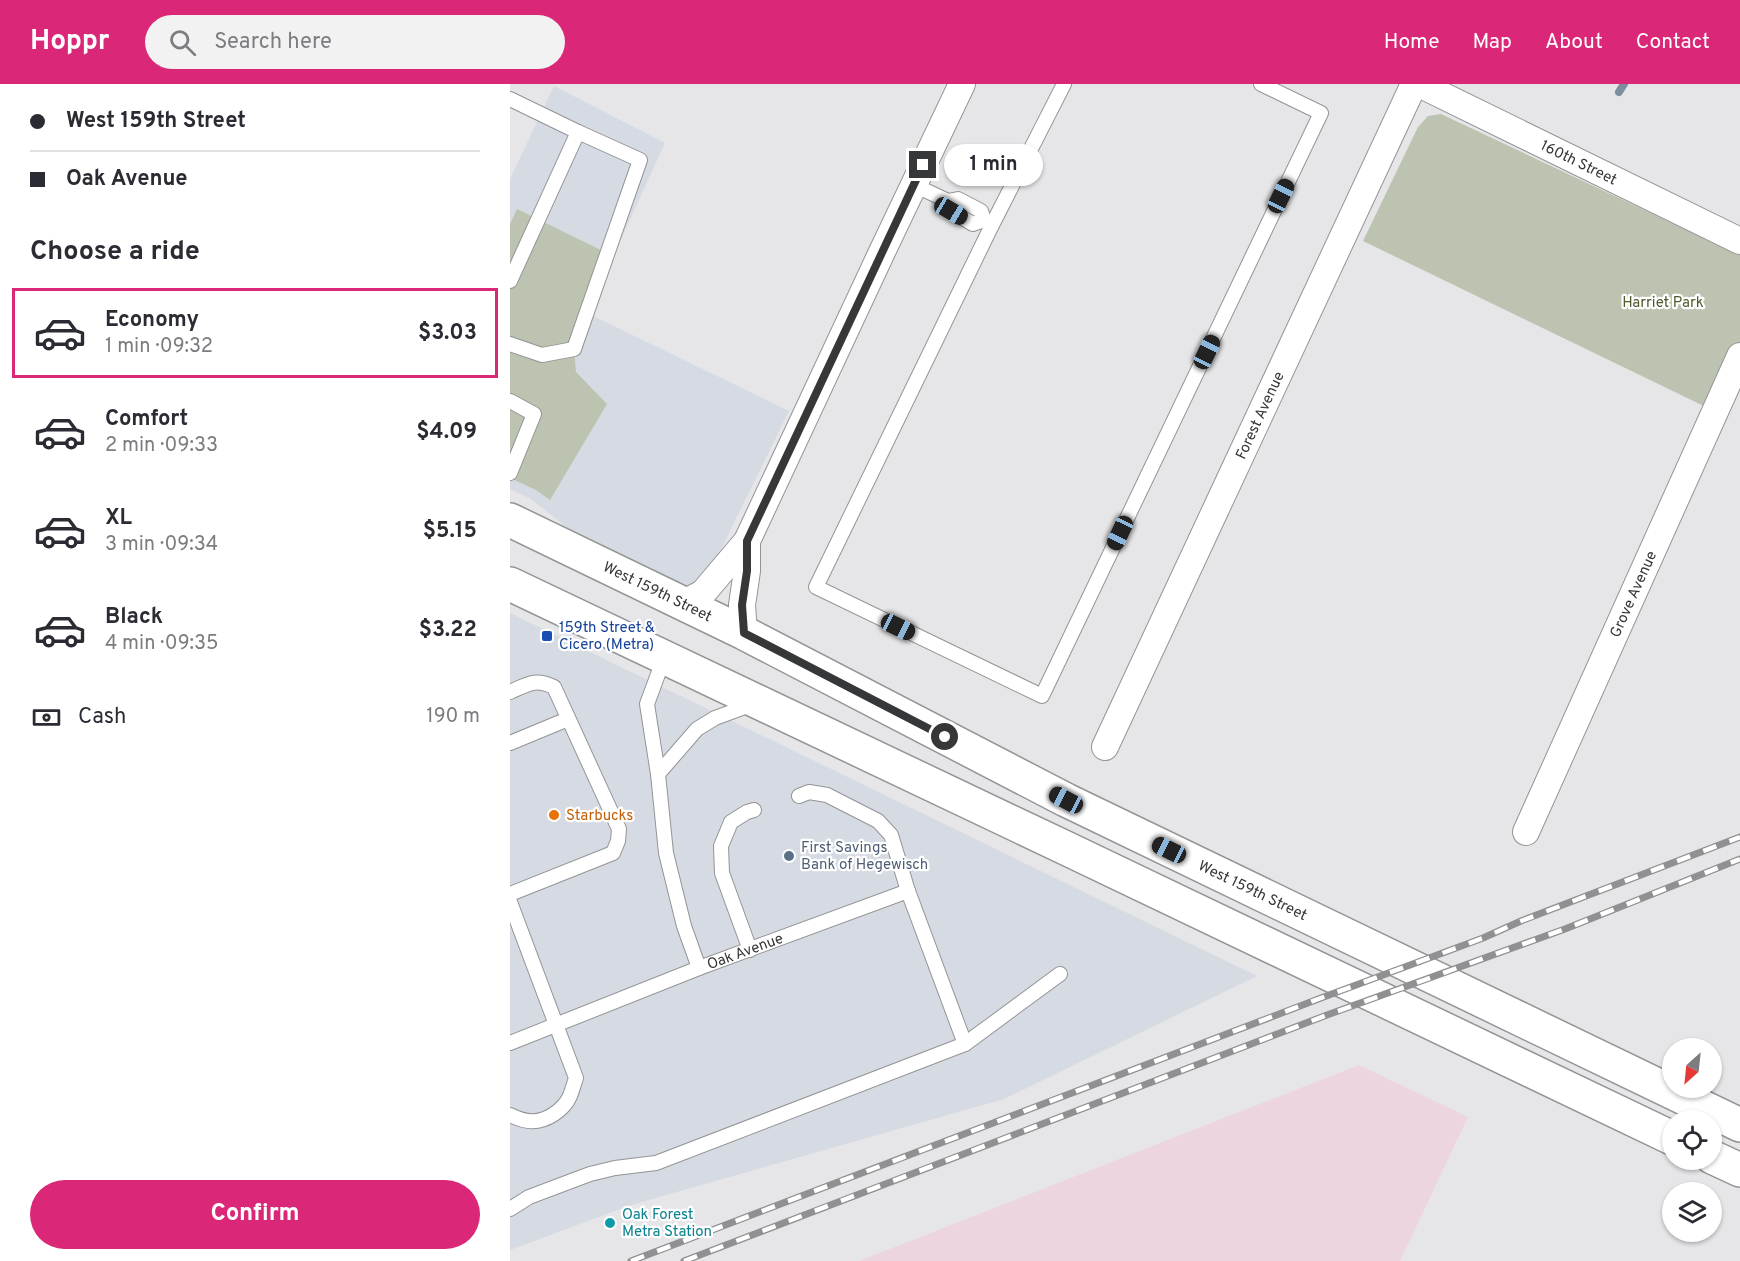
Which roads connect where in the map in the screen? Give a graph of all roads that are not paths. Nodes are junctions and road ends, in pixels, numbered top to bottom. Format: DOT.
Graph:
graph roads {
  1 [pos="962,84"];
  2 [pos="1064,84"];
  3 [pos="1261,84"];
  4 [pos="1417,84"];
  5 [pos="510,99"];
  6 [pos="578,132"];
  7 [pos="914,185"];
  8 [pos="988,223"];
  9 [pos="1740,241"];
  10 [pos="510,281"];
  11 [pos="510,344"];
  12 [pos="1740,356"];
  13 [pos="510,401"];
  14 [pos="510,473"];
  15 [pos="510,520"];
  16 [pos="747,541"];
  17 [pos="510,584"];
  18 [pos="684,603"];
  19 [pos="744,633"];
  20 [pos="664,658"];
  21 [pos="510,692"];
  22 [pos="756,703"];
  23 [pos="568,719"];
  24 [pos="510,743"];
  25 [pos="1105,747"];
  26 [pos="657,774"];
  27 [pos="799,796"];
  28 [pos="754,810"];
  29 [pos="1526,832"];
  30 [pos="908,891"];
  31 [pos="510,894"];
  32 [pos="510,902"];
  33 [pos="750,950"];
  34 [pos="699,968"];
  35 [pos="1060,974"];
  36 [pos="557,1025"];
  37 [pos="510,1043"];
  38 [pos="965,1044"];
  39 [pos="510,1115"];
  40 [pos="1740,1125"];
  41 [pos="1662,1133"];
  42 [pos="1722,1162"];
  43 [pos="1740,1170"];
  44 [pos="510,1209"];
  1 -- 7 [label="street"];
  2 -- 8 [label="lane"];
  3 -- 8 [label="lane"];
  4 -- 9 [label="street, 160th Street"];
  4 -- 25 [label="street, Forest Avenue"];
  5 -- 6 [label="lane"];
  6 -- 10 [label="lane"];
  6 -- 11 [label="lane"];
  7 -- 8 [label="lane"];
  7 -- 16 [label="street"];
  12 -- 29 [label="street, Grove Avenue"];
  13 -- 14 [label="lane"];
  15 -- 18 [label="main road, West 159th Street"];
  16 -- 18 [label="street"];
  16 -- 19 [label="street"];
  17 -- 20 [label="main road"];
  18 -- 19 [label="main road, West 159th Street"];
  19 -- 40 [label="main road, West 159th Street"];
  20 -- 22 [label="main road"];
  20 -- 26 [label="lane, Oak Avenue"];
  21 -- 23 [label="lane"];
  22 -- 26 [label="lane"];
  22 -- 41 [label="main road"];
  23 -- 24 [label="lane"];
  23 -- 31 [label="lane"];
  26 -- 34 [label="lane, Oak Avenue"];
  27 -- 30 [label="lane"];
  28 -- 33 [label="lane"];
  30 -- 33 [label="lane, Oak Avenue"];
  30 -- 38 [label="lane"];
  32 -- 36 [label="lane"];
  33 -- 34 [label="lane, Oak Avenue"];
  34 -- 36 [label="lane"];
  35 -- 38 [label="lane"];
  36 -- 37 [label="lane"];
  36 -- 39 [label="lane"];
  38 -- 44 [label="lane"];
  42 -- 43 [label="main road"];
}
